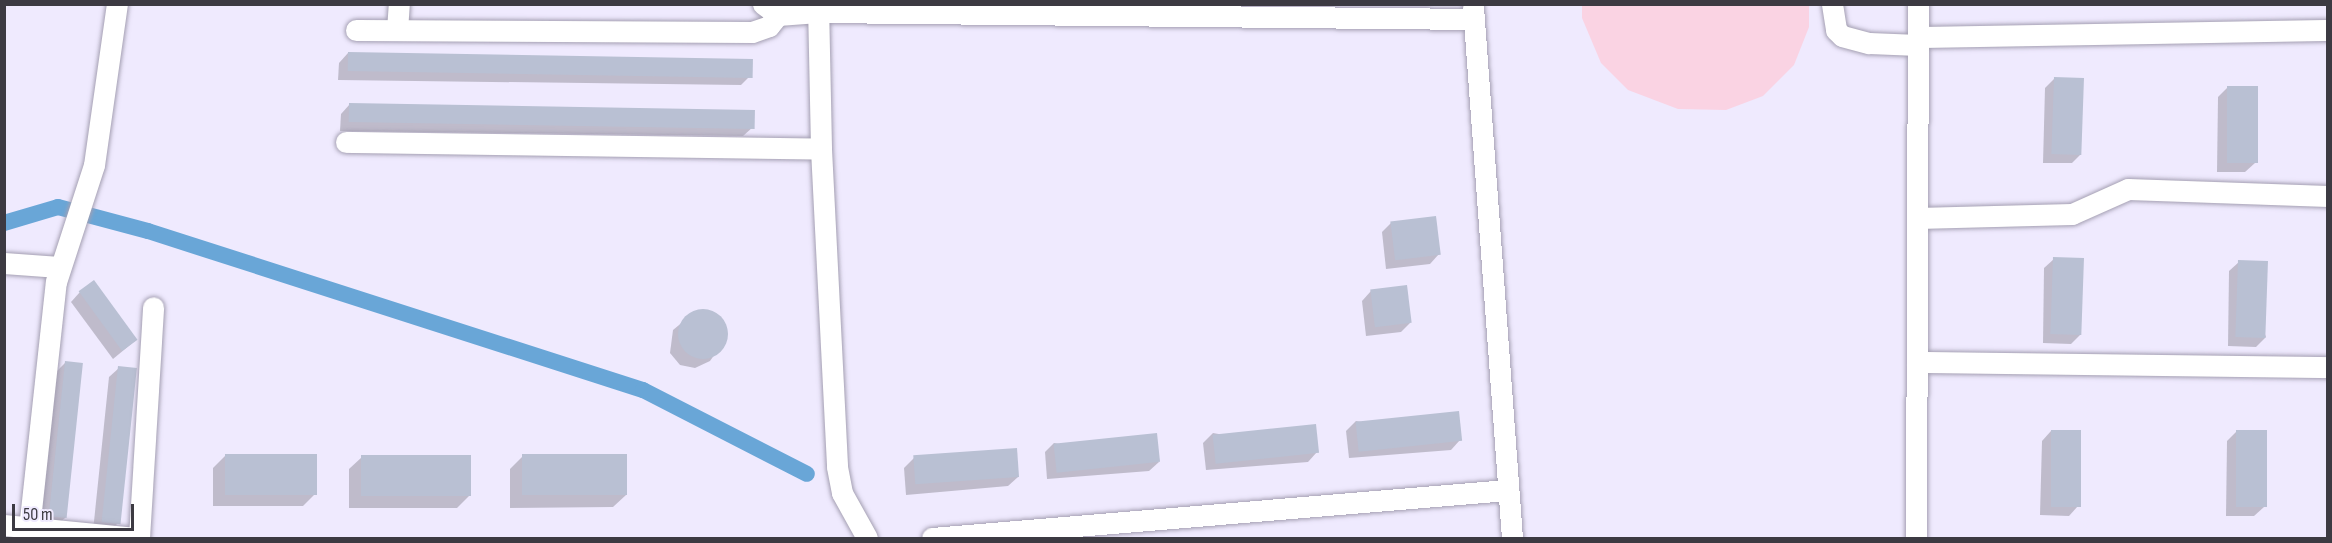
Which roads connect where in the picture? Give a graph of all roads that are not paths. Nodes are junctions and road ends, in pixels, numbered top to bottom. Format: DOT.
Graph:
graph roads {
  1 [pos="117,4"];
  2 [pos="399,4"];
  3 [pos="1832,4"];
  4 [pos="1918,4"];
  5 [pos="818,8"];
  6 [pos="770,10"];
  7 [pos="1473,12"];
  8 [pos="356,30"];
  9 [pos="397,30"];
  10 [pos="2328,30"];
  11 [pos="1918,41"];
  12 [pos="346,142"];
  13 [pos="821,148"];
  14 [pos="2328,196"];
  15 [pos="1917,218"];
  16 [pos="4,263"];
  17 [pos="59,267"];
  18 [pos="153,307"];
  19 [pos="1917,362"];
  20 [pos="2328,366"];
  21 [pos="1507,490"];
  22 [pos="4,525"];
  23 [pos="28,533"];
  24 [pos="138,538"];
  25 [pos="867,538"];
  26 [pos="932,538"];
  27 [pos="1512,538"];
  28 [pos="1916,538"];
  1 -- 17 [label="street"];
  2 -- 9 [label="street"];
  3 -- 11 [label="street"];
  4 -- 11 [label="street"];
  5 -- 6 [label="street"];
  5 -- 7 [label="street"];
  5 -- 13 [label="street"];
  6 -- 9 [label="street"];
  7 -- 21 [label="street"];
  8 -- 9 [label="street"];
  10 -- 11 [label="street"];
  11 -- 15 [label="street"];
  12 -- 13 [label="street"];
  13 -- 25 [label="street"];
  14 -- 15 [label="street"];
  15 -- 19 [label="street"];
  16 -- 17 [label="street"];
  17 -- 23 [label="street"];
  18 -- 24 [label="street"];
  19 -- 20 [label="street"];
  19 -- 28 [label="street"];
  21 -- 26 [label="street"];
  21 -- 27 [label="street"];
  22 -- 23 [label="street"];
  23 -- 24 [label="street"];
}
